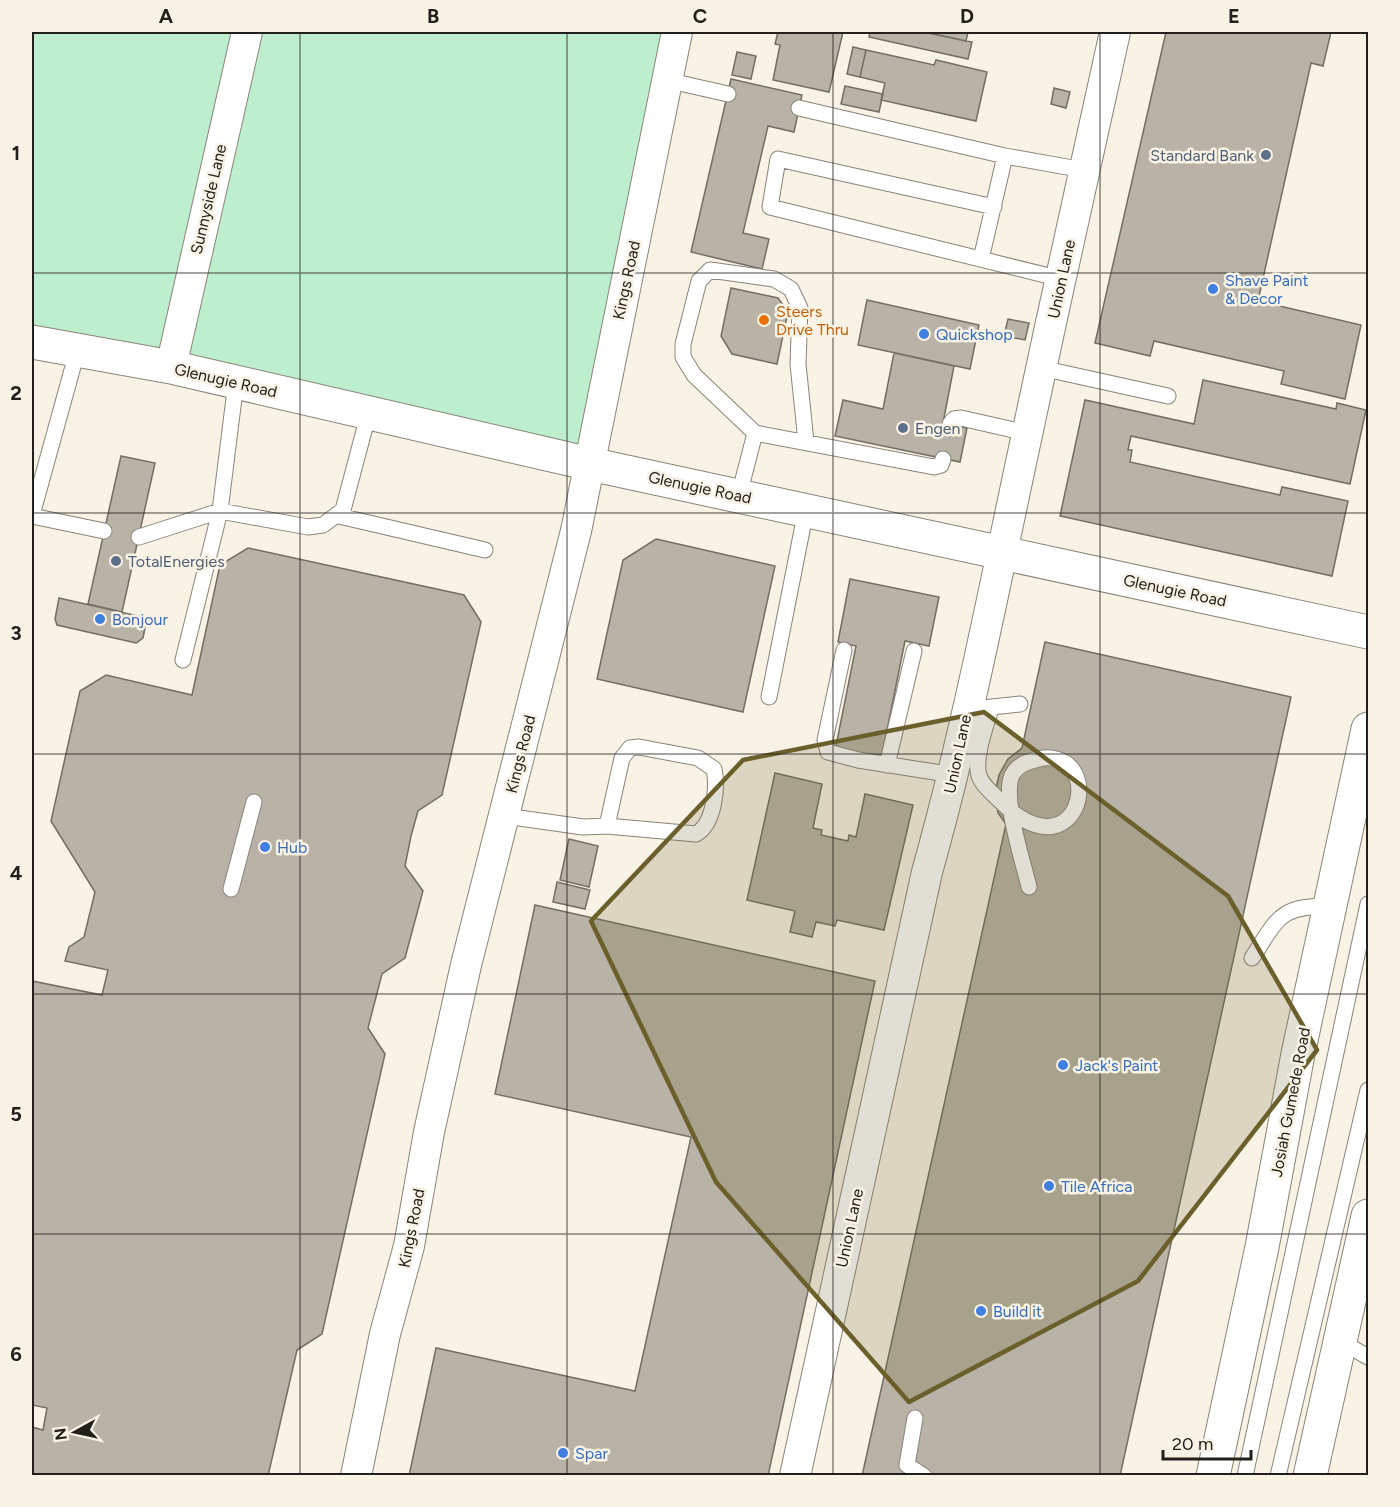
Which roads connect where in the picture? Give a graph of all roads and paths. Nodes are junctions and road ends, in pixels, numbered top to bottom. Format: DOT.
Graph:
graph roads {
  1 [pos="247,32"];
  2 [pos="677,32"];
  3 [pos="1115,32"];
  4 [pos="666,80"];
  5 [pos="728,94"];
  6 [pos="799,108"];
  7 [pos="1005,156"];
  8 [pos="1084,170"];
  9 [pos="994,207"];
  10 [pos="981,259"];
  11 [pos="1061,279"];
  12 [pos="32,342"];
  13 [pos="77,352"];
  14 [pos="171,367"];
  15 [pos="1041,368"];
  16 [pos="236,382"];
  17 [pos="1168,396"];
  18 [pos="369,412"];
  19 [pos="950,424"];
  20 [pos="755,433"];
  21 [pos="1027,433"];
  22 [pos="806,442"];
  23 [pos="943,459"];
  24 [pos="590,464"];
  25 [pos="739,495"];
  26 [pos="806,510"];
  27 [pos="220,511"];
  28 [pos="32,515"];
  29 [pos="339,516"];
  30 [pos="104,531"];
  31 [pos="139,537"];
  32 [pos="484,550"];
  33 [pos="1004,553"];
  34 [pos="1368,632"];
  35 [pos="844,650"];
  36 [pos="914,651"];
  37 [pos="183,660"];
  38 [pos="769,697"];
  39 [pos="1020,704"];
  40 [pos="979,707"];
  41 [pos="1368,729"];
  42 [pos="887,765"];
  43 [pos="954,775"];
  44 [pos="254,802"];
  45 [pos="1013,814"];
  46 [pos="505,816"];
  47 [pos="607,826"];
  48 [pos="1029,887"];
  49 [pos="231,889"];
  50 [pos="1368,904"];
  51 [pos="1330,906"];
  52 [pos="1252,958"];
  53 [pos="1368,1090"];
  54 [pos="1368,1216"];
  55 [pos="1359,1297"];
  56 [pos="1340,1341"];
  57 [pos="1368,1357"];
  58 [pos="915,1418"];
  59 [pos="356,1476"];
  60 [pos="795,1476"];
  61 [pos="924,1476"];
  62 [pos="1213,1476"];
  63 [pos="1245,1476"];
  64 [pos="1278,1476"];
  65 [pos="1310,1476"];
  1 -- 14 [label="street, Sunnyside Lane"];
  2 -- 4 [label="street, Kings Road"];
  3 -- 8 [label="street, Union Lane"];
  4 -- 5 [label="lane"];
  4 -- 24 [label="street, Kings Road"];
  6 -- 7 [label="lane"];
  7 -- 8 [label="lane"];
  7 -- 9 [label="lane"];
  8 -- 11 [label="street, Union Lane"];
  9 -- 10 [label="lane"];
  9 -- 10 [label="lane"];
  10 -- 11 [label="lane"];
  11 -- 15 [label="street, Union Lane"];
  12 -- 13 [label="street, Glenugie Road"];
  13 -- 14 [label="street, Glenugie Road"];
  13 -- 28 [label="lane"];
  14 -- 16 [label="street, Glenugie Road"];
  15 -- 17 [label="lane"];
  15 -- 21 [label="street, Union Lane"];
  16 -- 18 [label="street, Glenugie Road"];
  16 -- 27 [label="lane"];
  18 -- 24 [label="street, Glenugie Road"];
  18 -- 29 [label="lane"];
  19 -- 21 [label="lane"];
  20 -- 22 [label="lane"];
  20 -- 22 [label="lane"];
  20 -- 25 [label="lane"];
  21 -- 33 [label="street, Union Lane"];
  22 -- 23 [label="lane"];
  24 -- 25 [label="street, Glenugie Road"];
  24 -- 46 [label="street, Kings Road"];
  25 -- 26 [label="street, Glenugie Road"];
  26 -- 33 [label="street, Glenugie Road"];
  26 -- 38 [label="lane"];
  27 -- 29 [label="lane"];
  27 -- 31 [label="lane"];
  27 -- 37 [label="lane"];
  28 -- 30 [label="lane"];
  29 -- 32 [label="lane"];
  33 -- 34 [label="street, Glenugie Road"];
  33 -- 40 [label="street, Union Lane"];
  35 -- 42 [label="lane"];
  36 -- 42 [label="lane"];
  39 -- 40 [label="lane"];
  40 -- 43 [label="street, Union Lane"];
  40 -- 45 [label="lane"];
  41 -- 51 [label="street, Josiah Gumede Road"];
  42 -- 43 [label="lane"];
  43 -- 60 [label="street, Union Lane"];
  44 -- 49 [label="lane"];
  45 -- 45 [label="lane"];
  45 -- 48 [label="lane"];
  46 -- 47 [label="lane"];
  46 -- 59 [label="street, Kings Road"];
  47 -- 47 [label="lane"];
  50 -- 63 [label="lane"];
  51 -- 52 [label="lane"];
  51 -- 62 [label="street, Josiah Gumede Road"];
  53 -- 64 [label="lane"];
  54 -- 55 [label="street"];
  55 -- 56 [label="street"];
  56 -- 57 [label="lane"];
  56 -- 65 [label="street"];
  58 -- 61 [label="lane"];
}
